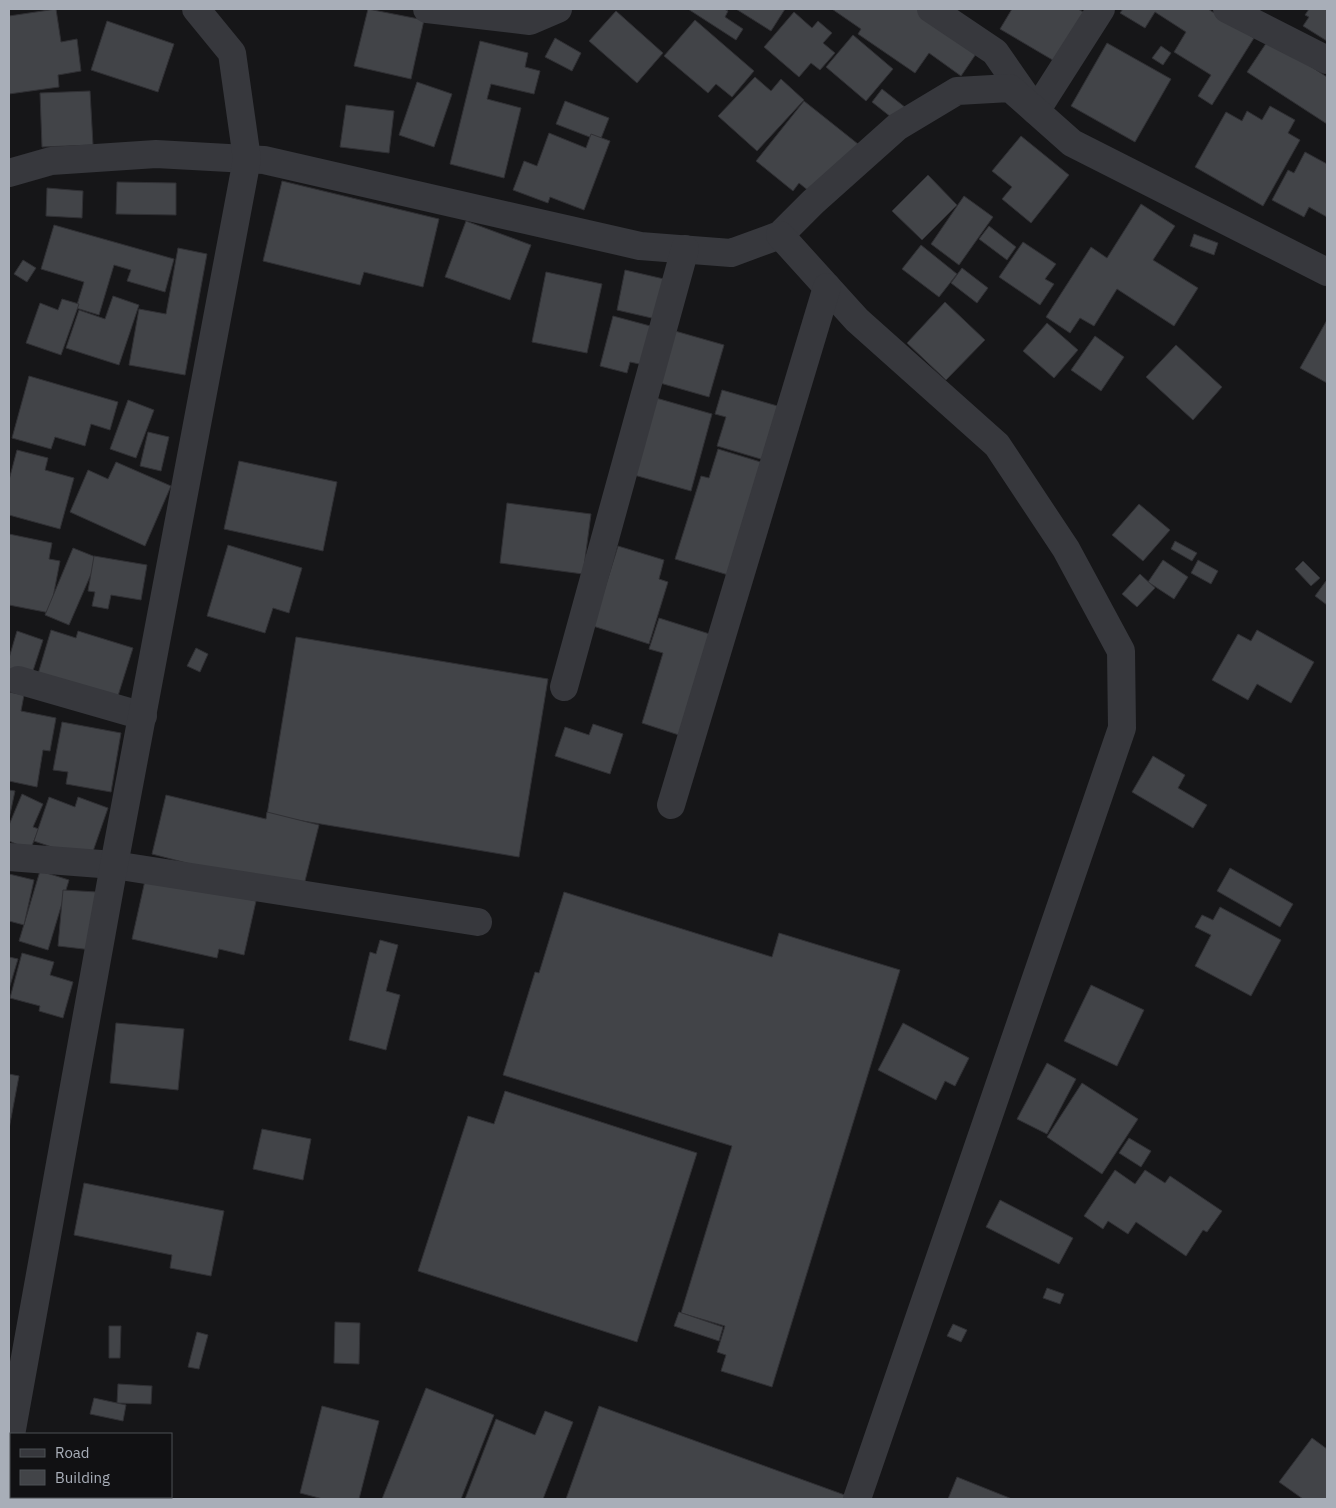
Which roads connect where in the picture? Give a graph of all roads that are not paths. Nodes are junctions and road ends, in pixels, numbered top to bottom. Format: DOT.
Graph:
graph roads {
  1 [pos="196,9"];
  2 [pos="426,9"];
  3 [pos="558,9"];
  4 [pos="930,9"];
  5 [pos="1101,9"];
  6 [pos="1227,9"];
  7 [pos="1327,60"];
  8 [pos="1036,111"];
  9 [pos="248,159"];
  10 [pos="9,173"];
  11 [pos="780,236"];
  12 [pos="685,249"];
  13 [pos="1327,272"];
  14 [pos="827,287"];
  15 [pos="18,680"];
  16 [pos="564,688"];
  17 [pos="143,716"];
  18 [pos="671,806"];
  19 [pos="9,857"];
  20 [pos="114,865"];
  21 [pos="478,922"];
  22 [pos="17,1348"];
  23 [pos="10,1433"];
  24 [pos="857,1499"];
  1 -- 9 [label="street"];
  2 -- 3 [label="street"];
  4 -- 8 [label="street"];
  5 -- 8 [label="street"];
  6 -- 7 [label="street"];
  8 -- 11 [label="street"];
  8 -- 13 [label="street"];
  9 -- 10 [label="street"];
  9 -- 12 [label="street"];
  9 -- 17 [label="street"];
  11 -- 12 [label="street"];
  11 -- 14 [label="street"];
  12 -- 16 [label="street"];
  14 -- 18 [label="street"];
  14 -- 24 [label="street"];
  15 -- 17 [label="street"];
  17 -- 20 [label="street"];
  19 -- 20 [label="street"];
  20 -- 21 [label="street"];
  20 -- 22 [label="street"];
  22 -- 23 [label="street"];
}
